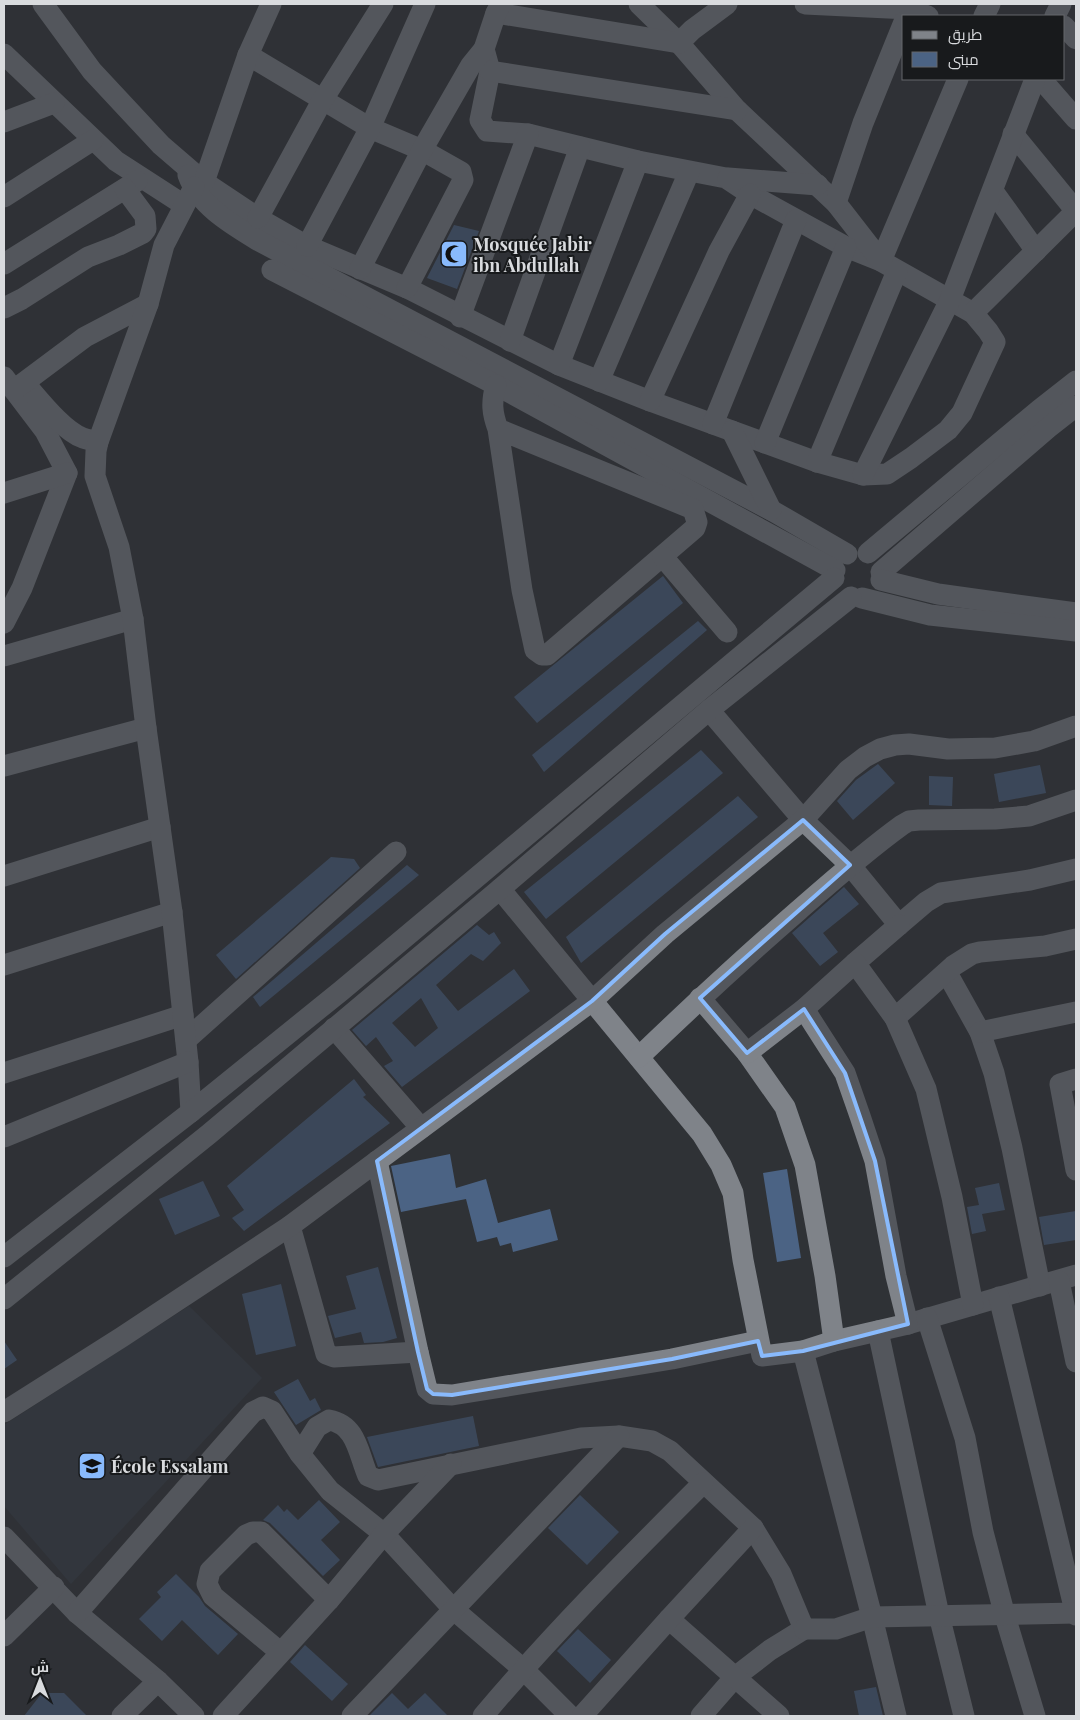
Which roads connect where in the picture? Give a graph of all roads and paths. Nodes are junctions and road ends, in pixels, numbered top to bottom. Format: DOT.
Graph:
graph roads {
  1 [pos="43,4"];
  2 [pos="271,4"];
  3 [pos="383,4"];
  4 [pos="425,4"];
  5 [pos="639,4"];
  6 [pos="727,4"];
  7 [pos="805,4"];
  8 [pos="499,8"];
  9 [pos="912,13"];
  10 [pos="1065,27"];
  11 [pos="902,35"];
  12 [pos="1076,39"];
  13 [pos="679,43"];
  14 [pos="484,50"];
  15 [pos="4,54"];
  16 [pos="248,55"];
  17 [pos="490,71"];
  18 [pos="958,80"];
  19 [pos="1035,80"];
  20 [pos="1042,80"];
  21 [pos="322,101"];
  22 [pos="54,103"];
  23 [pos="737,110"];
  24 [pos="1076,118"];
  25 [pos="4,122"];
  26 [pos="370,128"];
  27 [pos="528,134"];
  28 [pos="1013,134"];
  29 [pos="93,140"];
  30 [pos="580,147"];
  31 [pos="422,150"];
  32 [pos="638,161"];
  33 [pos="689,172"];
  34 [pos="726,178"];
  35 [pos="133,184"];
  36 [pos="818,185"];
  37 [pos="194,191"];
  38 [pos="992,191"];
  39 [pos="750,194"];
  40 [pos="4,197"];
  41 [pos="836,203"];
  42 [pos="1076,211"];
  43 [pos="258,218"];
  44 [pos="796,220"];
  45 [pos="143,233"];
  46 [pos="164,245"];
  47 [pos="308,246"];
  48 [pos="846,247"];
  49 [pos="1036,251"];
  50 [pos="4,264"];
  51 [pos="889,266"];
  52 [pos="360,269"];
  53 [pos="272,270"];
  54 [pos="407,288"];
  55 [pos="950,300"];
  56 [pos="148,304"];
  57 [pos="4,308"];
  58 [pos="973,313"];
  59 [pos="460,316"];
  60 [pos="510,341"];
  61 [pos="559,365"];
  62 [pos="599,381"];
  63 [pos="1076,381"];
  64 [pos="11,383"];
  65 [pos="496,385"];
  66 [pos="650,401"];
  67 [pos="1076,406"];
  68 [pos="722,427"];
  69 [pos="498,429"];
  70 [pos="98,442"];
  71 [pos="765,443"];
  72 [pos="817,462"];
  73 [pos="66,473"];
  74 [pos="863,475"];
  75 [pos="4,493"];
  76 [pos="770,510"];
  77 [pos="663,557"];
  78 [pos="846,564"];
  79 [pos="881,576"];
  80 [pos="13,591"];
  81 [pos="857,597"];
  82 [pos="1076,613"];
  83 [pos="133,619"];
  84 [pos="4,624"];
  85 [pos="1076,631"];
  86 [pos="727,632"];
  87 [pos="4,656"];
  88 [pos="708,710"];
  89 [pos="1076,726"];
  90 [pos="146,728"];
  91 [pos="4,766"];
  92 [pos="1076,800"];
  93 [pos="803,820"];
  94 [pos="160,827"];
  95 [pos="396,852"];
  96 [pos="850,865"];
  97 [pos="1076,869"];
  98 [pos="4,876"];
  99 [pos="500,888"];
  100 [pos="172,912"];
  101 [pos="898,926"];
  102 [pos="1076,939"];
  103 [pos="855,963"];
  104 [pos="4,964"];
  105 [pos="947,973"];
  106 [pos="700,998"];
  107 [pos="592,1001"];
  108 [pos="804,1009"];
  109 [pos="1076,1012"];
  110 [pos="183,1015"];
  111 [pos="895,1018"];
  112 [pos="334,1028"];
  113 [pos="980,1032"];
  114 [pos="186,1040"];
  115 [pos="747,1053"];
  116 [pos="639,1057"];
  117 [pos="188,1062"];
  118 [pos="4,1074"];
  119 [pos="1076,1079"];
  120 [pos="190,1112"];
  121 [pos="421,1128"];
  122 [pos="4,1138"];
  123 [pos="377,1161"];
  124 [pos="1076,1170"];
  125 [pos="290,1226"];
  126 [pos="4,1257"];
  127 [pos="1058,1280"];
  128 [pos="999,1297"];
  129 [pos="4,1299"];
  130 [pos="973,1304"];
  131 [pos="918,1321"];
  132 [pos="878,1331"];
  133 [pos="758,1341"];
  134 [pos="834,1341"];
  135 [pos="803,1351"];
  136 [pos="418,1352"];
  137 [pos="1076,1362"];
  138 [pos="4,1412"];
  139 [pos="620,1436"];
  140 [pos="300,1454"];
  141 [pos="451,1464"];
  142 [pos="703,1483"];
  143 [pos="753,1528"];
  144 [pos="384,1534"];
  145 [pos="4,1537"];
  146 [pos="54,1587"];
  147 [pos="329,1600"];
  148 [pos="453,1609"];
  149 [pos="77,1613"];
  150 [pos="1076,1614"];
  151 [pos="939,1615"];
  152 [pos="1005,1616"];
  153 [pos="872,1617"];
  154 [pos="669,1619"];
  155 [pos="804,1629"];
  156 [pos="4,1636"];
  157 [pos="280,1652"];
  158 [pos="523,1669"];
  159 [pos="735,1677"];
  160 [pos="158,1681"];
  161 [pos="122,1716"];
  162 [pos="194,1716"];
  163 [pos="223,1716"];
  164 [pos="352,1716"];
  165 [pos="482,1716"];
  166 [pos="570,1716"];
  167 [pos="582,1716"];
  168 [pos="701,1716"];
  169 [pos="779,1716"];
  170 [pos="896,1716"];
  171 [pos="964,1716"];
  172 [pos="1035,1716"];
  1 -- 37 [label="street"];
  2 -- 16 [label="street"];
  3 -- 21 [label="street"];
  4 -- 26 [label="street"];
  5 -- 13 [label="street"];
  6 -- 13 [label="street"];
  7 -- 9 [label="street"];
  8 -- 13 [label="street"];
  8 -- 14 [label="street"];
  10 -- 12 [label="street"];
  11 -- 41 [label="street"];
  13 -- 23 [label="street"];
  14 -- 17 [label="street"];
  14 -- 31 [label="street"];
  15 -- 22 [label="street"];
  16 -- 21 [label="street"];
  16 -- 37 [label="street"];
  17 -- 23 [label="street"];
  17 -- 27 [label="street"];
  18 -- 51 [label="street"];
  19 -- 28 [label="street"];
  20 -- 24 [label="street"];
  21 -- 26 [label="street"];
  21 -- 43 [label="street"];
  22 -- 25 [label="street"];
  22 -- 29 [label="street"];
  23 -- 36 [label="street"];
  26 -- 31 [label="street"];
  26 -- 47 [label="street"];
  27 -- 30 [label="street"];
  27 -- 59 [label="street"];
  28 -- 38 [label="street"];
  28 -- 42 [label="street"];
  29 -- 35 [label="street"];
  29 -- 40 [label="street"];
  30 -- 32 [label="street"];
  30 -- 60 [label="street"];
  31 -- 52 [label="street"];
  31 -- 54 [label="street"];
  32 -- 33 [label="street"];
  32 -- 61 [label="street"];
  33 -- 34 [label="street"];
  33 -- 62 [label="street"];
  34 -- 36 [label="street"];
  34 -- 39 [label="street"];
  35 -- 37 [label="street"];
  35 -- 45 [label="street"];
  35 -- 50 [label="street"];
  36 -- 41 [label="street"];
  37 -- 43 [label="street"];
  37 -- 46 [label="street"];
  37 -- 76 [label="street"];
  38 -- 49 [label="street"];
  38 -- 55 [label="street"];
  39 -- 44 [label="street"];
  39 -- 66 [label="street"];
  41 -- 51 [label="street"];
  42 -- 49 [label="street"];
  43 -- 47 [label="street"];
  44 -- 48 [label="street"];
  44 -- 68 [label="street"];
  45 -- 46 [label="street"];
  45 -- 57 [label="street"];
  46 -- 56 [label="street"];
  47 -- 52 [label="street"];
  48 -- 51 [label="street"];
  48 -- 71 [label="street"];
  49 -- 58 [label="street"];
  51 -- 55 [label="street"];
  51 -- 72 [label="street"];
  52 -- 54 [label="street"];
  53 -- 65 [label="street"];
  54 -- 59 [label="street"];
  55 -- 58 [label="street"];
  55 -- 74 [label="street"];
  56 -- 64 [label="street"];
  56 -- 70 [label="street"];
  58 -- 74 [label="street"];
  59 -- 60 [label="street"];
  60 -- 61 [label="street"];
  61 -- 62 [label="street"];
  62 -- 66 [label="street"];
  63 -- 78 [label="street"];
  64 -- 70 [label="street"];
  64 -- 73 [label="street"];
  65 -- 69 [label="street"];
  65 -- 78 [label="street"];
  66 -- 68 [label="street"];
  67 -- 79 [label="street"];
  68 -- 71 [label="street"];
  68 -- 76 [label="street"];
  69 -- 77 [label="street"];
  69 -- 77 [label="street"];
  70 -- 83 [label="street"];
  71 -- 72 [label="street"];
  72 -- 74 [label="street"];
  73 -- 75 [label="street"];
  73 -- 80 [label="street"];
  76 -- 78 [label="street"];
  77 -- 86 [label="street"];
  78 -- 79 [label="street"];
  78 -- 81 [label="street"];
  78 -- 120 [label="street"];
  79 -- 81 [label="street"];
  79 -- 82 [label="street"];
  80 -- 84 [label="street"];
  81 -- 85 [label="street"];
  81 -- 88 [label="street"];
  83 -- 87 [label="street"];
  83 -- 90 [label="street"];
  88 -- 93 [label="street"];
  88 -- 99 [label="street"];
  89 -- 93 [label="street"];
  90 -- 91 [label="street"];
  90 -- 94 [label="street"];
  92 -- 96 [label="street"];
  93 -- 96 [label="street"];
  93 -- 107 [label="street"];
  94 -- 98 [label="street"];
  94 -- 100 [label="street"];
  95 -- 114 [label="street"];
  96 -- 101 [label="street"];
  96 -- 106 [label="street"];
  97 -- 101 [label="street"];
  99 -- 107 [label="street"];
  99 -- 112 [label="street"];
  100 -- 104 [label="street"];
  100 -- 110 [label="street"];
  101 -- 103 [label="street"];
  102 -- 105 [label="street"];
  103 -- 108 [label="street"];
  103 -- 111 [label="street"];
  105 -- 111 [label="street"];
  105 -- 113 [label="street"];
  106 -- 115 [label="street"];
  106 -- 116 [label="street"];
  107 -- 116 [label="street"];
  107 -- 121 [label="street"];
  108 -- 115 [label="street"];
  108 -- 131 [label="street"];
  109 -- 113 [label="street"];
  110 -- 114 [label="street"];
  110 -- 118 [label="street"];
  111 -- 130 [label="street"];
  112 -- 121 [label="street"];
  112 -- 129 [label="street"];
  113 -- 127 [label="street"];
  114 -- 117 [label="street"];
  115 -- 134 [label="street"];
  116 -- 133 [label="street"];
  117 -- 120 [label="street"];
  117 -- 122 [label="street"];
  119 -- 124 [label="street"];
  120 -- 126 [label="street"];
  121 -- 123 [label="street"];
  123 -- 125 [label="street"];
  123 -- 136 [label="street"];
  125 -- 136 [label="street"];
  125 -- 138 [label="street"];
  127 -- 128 [label="street"];
  127 -- 137 [label="street"];
  128 -- 130 [label="street"];
  128 -- 150 [label="street"];
  130 -- 131 [label="street"];
  131 -- 132 [label="street"];
  131 -- 152 [label="street"];
  132 -- 134 [label="street"];
  132 -- 151 [label="street"];
  133 -- 135 [label="street"];
  133 -- 136 [label="street"];
  134 -- 135 [label="street"];
  135 -- 153 [label="street"];
  139 -- 141 [label="street"];
  139 -- 142 [label="street"];
  139 -- 148 [label="street"];
  140 -- 141 [label="street"];
  140 -- 144 [label="street"];
  140 -- 149 [label="street"];
  141 -- 144 [label="street"];
  142 -- 143 [label="street"];
  142 -- 158 [label="street"];
  143 -- 154 [label="street"];
  143 -- 155 [label="street"];
  144 -- 147 [label="street"];
  144 -- 148 [label="street"];
  145 -- 146 [label="street"];
  146 -- 149 [label="street"];
  146 -- 156 [label="street"];
  147 -- 157 [label="street"];
  147 -- 157 [label="street"];
  148 -- 158 [label="street"];
  148 -- 164 [label="street"];
  149 -- 160 [label="street"];
  150 -- 152 [label="street"];
  151 -- 152 [label="street"];
  151 -- 153 [label="street"];
  151 -- 171 [label="street"];
  152 -- 172 [label="street"];
  153 -- 155 [label="street"];
  153 -- 170 [label="street"];
  154 -- 159 [label="street"];
  154 -- 167 [label="street"];
  155 -- 159 [label="street"];
  157 -- 163 [label="street"];
  158 -- 165 [label="street"];
  158 -- 166 [label="street"];
  159 -- 168 [label="street"];
  159 -- 169 [label="street"];
  160 -- 161 [label="street"];
  160 -- 162 [label="street"];
}
